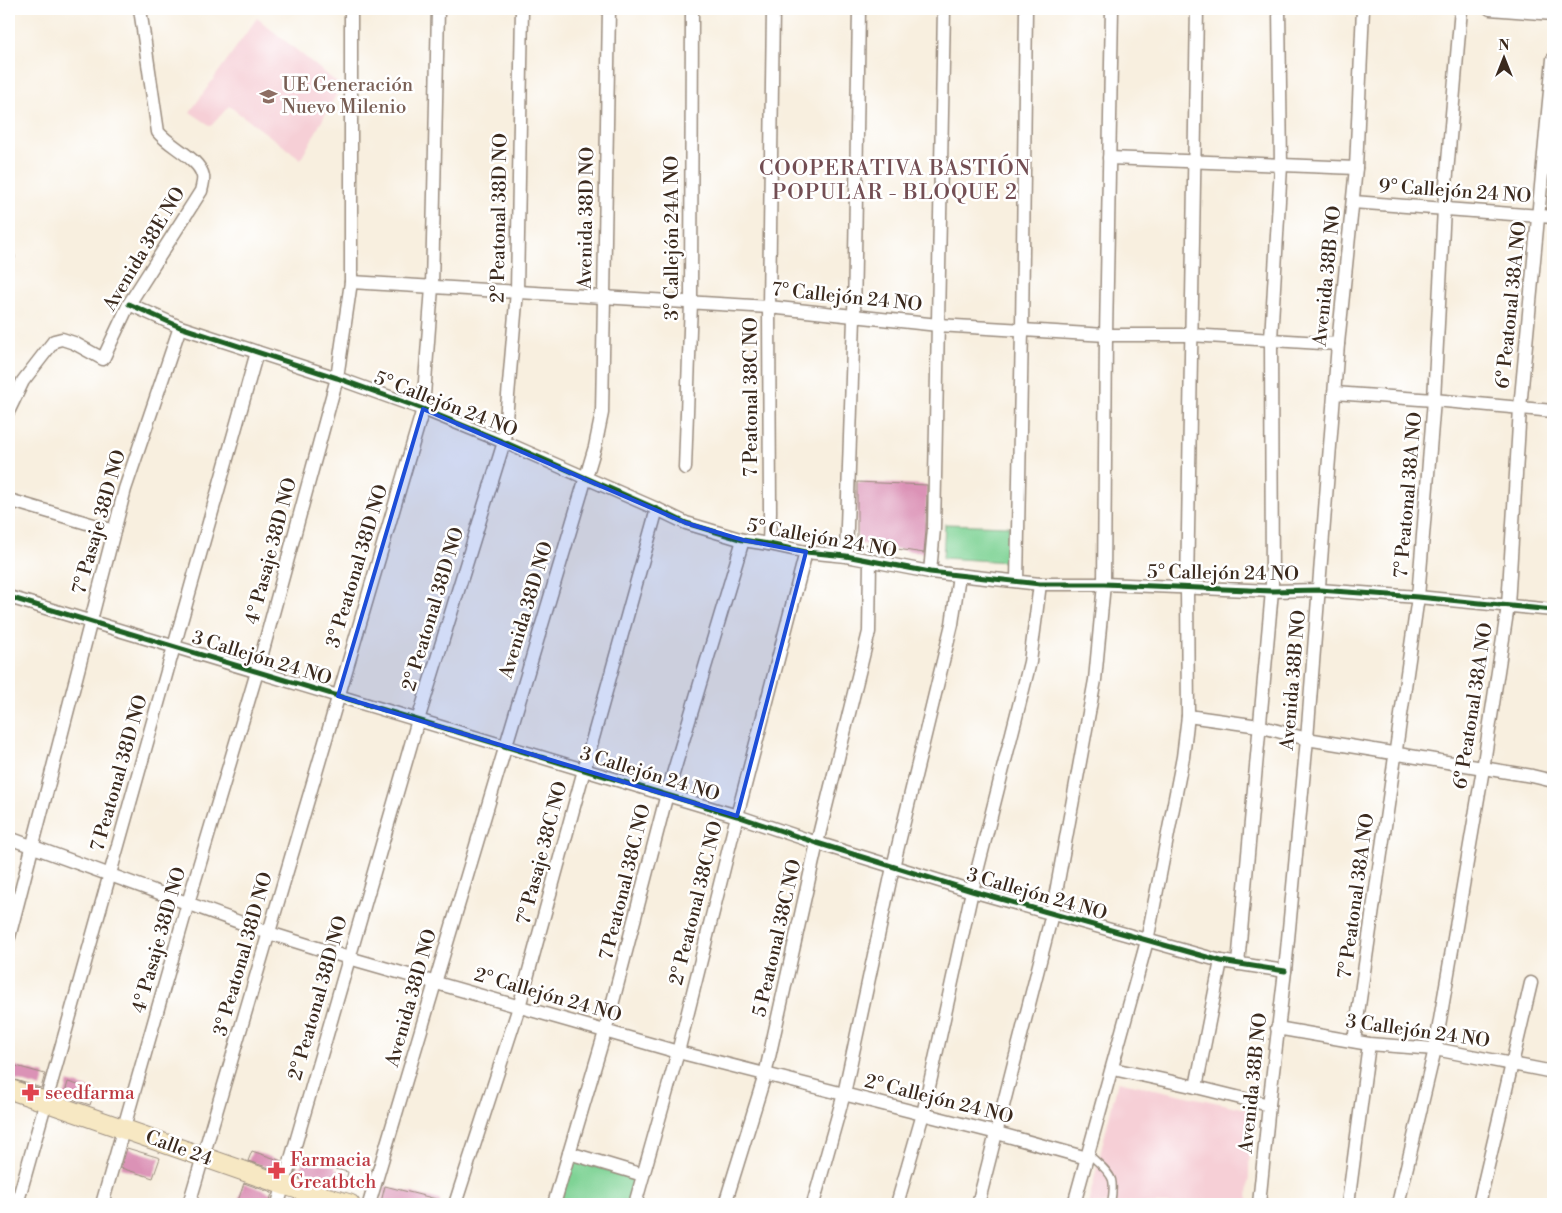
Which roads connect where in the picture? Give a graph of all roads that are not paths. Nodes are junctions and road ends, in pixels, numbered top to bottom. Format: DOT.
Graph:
graph roads {
  1 [pos="140,9"];
  2 [pos="351,9"];
  3 [pos="438,9"];
  4 [pos="522,9"];
  5 [pos="609,9"];
  6 [pos="692,9"];
  7 [pos="773,9"];
  8 [pos="859,9"];
  9 [pos="944,9"];
  10 [pos="1026,9"];
  11 [pos="1112,9"];
  12 [pos="1197,9"];
  13 [pos="1279,9"];
  14 [pos="1363,9"];
  15 [pos="1462,9"];
  16 [pos="1490,9"];
  17 [pos="1553,14"];
  18 [pos="1553,59"];
  19 [pos="1109,158"];
  20 [pos="1194,161"];
  21 [pos="1281,166"];
  22 [pos="1356,168"];
  23 [pos="1353,202"];
  24 [pos="1444,208"];
  25 [pos="1539,216"];
  26 [pos="1553,217"];
  27 [pos="351,282"];
  28 [pos="432,286"];
  29 [pos="517,291"];
  30 [pos="603,298"];
  31 [pos="691,302"];
  32 [pos="129,304"];
  33 [pos="769,308"];
  34 [pos="854,318"];
  35 [pos="938,326"];
  36 [pos="180,327"];
  37 [pos="1022,330"];
  38 [pos="1106,335"];
  39 [pos="1190,335"];
  40 [pos="1270,339"];
  41 [pos="1338,344"];
  42 [pos="257,352"];
  43 [pos="337,378"];
  44 [pos="1334,393"];
  45 [pos="1434,400"];
  46 [pos="1520,408"];
  47 [pos="424,409"];
  48 [pos="9,410"];
  49 [pos="1553,411"];
  50 [pos="504,442"];
  51 [pos="685,468"];
  52 [pos="585,478"];
  53 [pos="9,500"];
  54 [pos="657,509"];
  55 [pos="114,531"];
  56 [pos="743,540"];
  57 [pos="769,544"];
  58 [pos="806,552"];
  59 [pos="846,556"];
  60 [pos="870,560"];
  61 [pos="930,572"];
  62 [pos="959,575"];
  63 [pos="1017,581"];
  64 [pos="1040,584"];
  65 [pos="1104,584"];
  66 [pos="1187,588"];
  67 [pos="1319,590"];
  68 [pos="1272,591"];
  69 [pos="9,597"];
  70 [pos="1418,597"];
  71 [pos="1508,606"];
  72 [pos="1553,610"];
  73 [pos="90,622"];
  74 [pos="174,647"];
  75 [pos="257,672"];
  76 [pos="338,696"];
  77 [pos="1188,716"];
  78 [pos="418,720"];
  79 [pos="1259,726"];
  80 [pos="1307,739"];
  81 [pos="505,746"];
  82 [pos="1395,754"];
  83 [pos="1483,769"];
  84 [pos="584,770"];
  85 [pos="1553,781"];
  86 [pos="667,794"];
  87 [pos="737,816"];
  88 [pos="9,838"];
  89 [pos="817,843"];
  90 [pos="32,846"];
  91 [pos="893,867"];
  92 [pos="110,874"];
  93 [pos="972,891"];
  94 [pos="188,903"];
  95 [pos="1052,914"];
  96 [pos="269,933"];
  97 [pos="9,937"];
  98 [pos="1147,941"];
  99 [pos="349,958"];
  100 [pos="1221,961"];
  101 [pos="1238,964"];
  102 [pos="1285,971"];
  103 [pos="435,982"];
  104 [pos="1531,982"];
  105 [pos="519,1007"];
  106 [pos="1277,1028"];
  107 [pos="606,1032"];
  108 [pos="1354,1042"];
  109 [pos="1369,1044"];
  110 [pos="1435,1049"];
  111 [pos="678,1052"];
  112 [pos="1511,1064"];
  113 [pos="1112,1068"];
  114 [pos="1553,1072"];
  115 [pos="765,1075"];
  116 [pos="1196,1087"];
  117 [pos="9,1089"];
  118 [pos="844,1094"];
  119 [pos="47,1102"];
  120 [pos="1268,1105"];
  121 [pos="923,1114"];
  122 [pos="124,1128"];
  123 [pos="997,1133"];
  124 [pos="569,1153"];
  125 [pos="1088,1155"];
  126 [pos="203,1158"];
  127 [pos="643,1174"];
  128 [pos="284,1185"];
  129 [pos="17,1204"];
  130 [pos="102,1204"];
  131 [pos="189,1204"];
  132 [pos="278,1204"];
  133 [pos="350,1204"];
  134 [pos="370,1204"];
  135 [pos="456,1204"];
  136 [pos="554,1204"];
  137 [pos="635,1204"];
  138 [pos="725,1204"];
  139 [pos="813,1204"];
  140 [pos="897,1204"];
  141 [pos="978,1204"];
  142 [pos="1074,1204"];
  143 [pos="1110,1204"];
  144 [pos="1259,1204"];
  145 [pos="1348,1204"];
  146 [pos="1398,1204"];
  147 [pos="1479,1204"];
  1 -- 32 [label="street, Avenida 38E NO"];
  2 -- 27 [label="street, 4° Pasaje 38D NO"];
  3 -- 28 [label="street, 3° Peatonal 38D NO"];
  4 -- 29 [label="street, 2° Peatonal 38D NO"];
  5 -- 30 [label="street, Avenida 38D NO"];
  6 -- 31 [label="street, 3° Callejón 24A NO"];
  7 -- 33 [label="street, 7 Peatonal 38C NO"];
  8 -- 34 [label="street"];
  9 -- 35 [label="street"];
  10 -- 37 [label="street"];
  11 -- 19 [label="street"];
  12 -- 20 [label="street"];
  13 -- 21 [label="street"];
  14 -- 22 [label="street, Avenida 38B NO"];
  15 -- 24 [label="street, 7° Peatonal 38A NO"];
  16 -- 17 [label="street"];
  18 -- 25 [label="street, 6º Peatonal 38A NO"];
  19 -- 20 [label="street"];
  19 -- 38 [label="street"];
  20 -- 21 [label="street"];
  20 -- 39 [label="street"];
  21 -- 22 [label="street"];
  21 -- 40 [label="street"];
  22 -- 23 [label="street, Avenida 38B NO"];
  23 -- 24 [label="street, 9° Callejón 24 NO"];
  23 -- 41 [label="street, Avenida 38B NO"];
  24 -- 25 [label="street, 9° Callejón 24 NO"];
  24 -- 45 [label="street, 7° Peatonal 38A NO"];
  25 -- 26 [label="street, 9° Callejón 24 NO"];
  25 -- 46 [label="street, 6º Peatonal 38A NO"];
  27 -- 28 [label="street, 7° Callejón 24 NO"];
  27 -- 43 [label="street, 4° Pasaje 38D NO"];
  28 -- 29 [label="street, 7° Callejón 24 NO"];
  28 -- 47 [label="street, 3° Peatonal 38D NO"];
  29 -- 30 [label="street, 7° Callejón 24 NO"];
  29 -- 50 [label="street, 2° Peatonal 38D NO"];
  30 -- 31 [label="street, 7° Callejón 24 NO"];
  30 -- 52 [label="street, Avenida 38D NO"];
  31 -- 33 [label="street, 7° Callejón 24 NO"];
  31 -- 51 [label="street, 3° Callejón 24A NO"];
  32 -- 36 [label="street, 5° Callejón 24 NO"];
  32 -- 48 [label="street, Avenida 38E NO"];
  33 -- 34 [label="street, 7° Callejón 24 NO"];
  33 -- 57 [label="street, 7 Peatonal 38C NO"];
  34 -- 35 [label="street, 7° Callejón 24 NO"];
  34 -- 59 [label="street"];
  35 -- 37 [label="street, 7° Callejón 24 NO"];
  35 -- 61 [label="street"];
  36 -- 42 [label="street, 5° Callejón 24 NO"];
  36 -- 55 [label="street, 7° Pasaje 38D NO"];
  37 -- 38 [label="street, 7° Callejón 24 NO"];
  37 -- 63 [label="street"];
  38 -- 39 [label="street, 7° Callejón 24 NO"];
  38 -- 65 [label="street"];
  39 -- 40 [label="street, 7° Callejón 24 NO"];
  39 -- 66 [label="street"];
  40 -- 41 [label="street, 7° Callejón 24 NO"];
  40 -- 68 [label="street"];
  41 -- 44 [label="street, Avenida 38B NO"];
  42 -- 43 [label="street, 5° Callejón 24 NO"];
  42 -- 74 [label="street, 7 Peatonal 38D NO"];
  43 -- 47 [label="street, 5° Callejón 24 NO"];
  43 -- 75 [label="street, 4° Pasaje 38D NO"];
  44 -- 45 [label="street"];
  44 -- 67 [label="street, Avenida 38B NO"];
  45 -- 46 [label="street"];
  45 -- 70 [label="street, 7° Peatonal 38A NO"];
  46 -- 49 [label="street"];
  46 -- 71 [label="street, 6º Peatonal 38A NO"];
  47 -- 50 [label="street, 5° Callejón 24 NO"];
  47 -- 76 [label="street, 3° Peatonal 38D NO"];
  50 -- 52 [label="street, 5° Callejón 24 NO"];
  50 -- 78 [label="street, 2° Peatonal 38D NO"];
  52 -- 54 [label="street, 5° Callejón 24 NO"];
  52 -- 81 [label="street, Avenida 38D NO"];
  53 -- 55 [label="street"];
  54 -- 56 [label="street, 5° Callejón 24 NO"];
  54 -- 84 [label="street, 7° Pasaje 38C NO"];
  55 -- 73 [label="street, 7° Pasaje 38D NO"];
  56 -- 57 [label="street, 5° Callejón 24 NO"];
  56 -- 86 [label="street, 7 Peatonal 38C NO"];
  57 -- 58 [label="street, 5° Callejón 24 NO"];
  58 -- 59 [label="street, 5° Callejón 24 NO"];
  58 -- 87 [label="street, 2° Peatonal 38C NO"];
  59 -- 60 [label="street, 5° Callejón 24 NO"];
  60 -- 61 [label="street, 5° Callejón 24 NO"];
  60 -- 89 [label="street, 5 Peatonal 38C NO"];
  61 -- 62 [label="street, 5° Callejón 24 NO"];
  62 -- 63 [label="street, 5° Callejón 24 NO"];
  62 -- 91 [label="street"];
  63 -- 64 [label="street, 5° Callejón 24 NO"];
  64 -- 65 [label="street, 5° Callejón 24 NO"];
  64 -- 93 [label="street"];
  65 -- 66 [label="street, 5° Callejón 24 NO"];
  65 -- 95 [label="street"];
  66 -- 68 [label="street, 5° Callejón 24 NO"];
  66 -- 77 [label="street"];
  67 -- 68 [label="street, 5° Callejón 24 NO"];
  67 -- 70 [label="street, 5° Callejón 24 NO"];
  67 -- 80 [label="street, Avenida 38B NO"];
  68 -- 79 [label="street"];
  69 -- 73 [label="street, 3 Callejón 24 NO"];
  70 -- 71 [label="street, 5° Callejón 24 NO"];
  70 -- 82 [label="street, 7° Peatonal 38A NO"];
  71 -- 72 [label="street, 5° Callejón 24 NO"];
  71 -- 83 [label="street, 6º Peatonal 38A NO"];
  73 -- 74 [label="street, 3 Callejón 24 NO"];
  73 -- 90 [label="street, 7° Pasaje 38D NO"];
  74 -- 75 [label="street, 3 Callejón 24 NO"];
  74 -- 92 [label="street, 7 Peatonal 38D NO"];
  75 -- 76 [label="street, 3 Callejón 24 NO"];
  75 -- 94 [label="street, 4° Pasaje 38D NO"];
  76 -- 78 [label="street, 3 Callejón 24 NO"];
  76 -- 96 [label="street, 3° Peatonal 38D NO"];
  77 -- 79 [label="street"];
  77 -- 98 [label="street"];
  78 -- 81 [label="street, 3 Callejón 24 NO"];
  78 -- 99 [label="street, 2° Peatonal 38D NO"];
  79 -- 80 [label="street"];
  79 -- 101 [label="street"];
  80 -- 82 [label="street"];
  80 -- 102 [label="street, Avenida 38B NO"];
  81 -- 84 [label="street, 3 Callejón 24 NO"];
  81 -- 103 [label="street, Avenida 38D NO"];
  82 -- 83 [label="street"];
  82 -- 108 [label="street, 7° Peatonal 38A NO"];
  83 -- 85 [label="street"];
  83 -- 110 [label="street, 6º Peatonal 38A NO"];
  84 -- 86 [label="street, 3 Callejón 24 NO"];
  84 -- 105 [label="street, 7° Pasaje 38C NO"];
  86 -- 87 [label="street, 3 Callejón 24 NO"];
  86 -- 107 [label="street, 7 Peatonal 38C NO"];
  87 -- 89 [label="street, 3 Callejón 24 NO"];
  87 -- 111 [label="street, 2° Peatonal 38C NO"];
  88 -- 90 [label="street, 2° Callejón 24 NO"];
  89 -- 91 [label="street, 3 Callejón 24 NO"];
  89 -- 115 [label="street, 5 Peatonal 38C NO"];
  90 -- 92 [label="street, 2° Callejón 24 NO"];
  90 -- 97 [label="street"];
  91 -- 93 [label="street, 3 Callejón 24 NO"];
  91 -- 118 [label="street"];
  92 -- 94 [label="street, 2° Callejón 24 NO"];
  92 -- 119 [label="street, 7 Peatonal 38D NO"];
  93 -- 95 [label="street, 3 Callejón 24 NO"];
  93 -- 121 [label="street"];
  94 -- 96 [label="street, 2° Callejón 24 NO"];
  94 -- 122 [label="street, 4° Pasaje 38D NO"];
  95 -- 98 [label="street, 3 Callejón 24 NO"];
  95 -- 123 [label="street"];
  96 -- 99 [label="street, 2° Callejón 24 NO"];
  96 -- 126 [label="street, 3° Peatonal 38D NO"];
  98 -- 100 [label="street, 3 Callejón 24 NO"];
  98 -- 113 [label="street"];
  99 -- 103 [label="street, 2° Callejón 24 NO"];
  99 -- 128 [label="street, 2° Peatonal 38D NO"];
  100 -- 101 [label="street, 3 Callejón 24 NO"];
  100 -- 116 [label="street"];
  101 -- 102 [label="street, 3 Callejón 24 NO"];
  102 -- 106 [label="street, Avenida 38B NO"];
  103 -- 105 [label="street, 2° Callejón 24 NO"];
  103 -- 134 [label="street, Avenida 38D NO"];
  104 -- 112 [label="street"];
  105 -- 107 [label="street, 2° Callejón 24 NO"];
  105 -- 135 [label="street, 7° Pasaje 38C NO"];
  106 -- 108 [label="street, 3 Callejón 24 NO"];
  106 -- 120 [label="street, Avenida 38B NO"];
  107 -- 111 [label="street, 2° Callejón 24 NO"];
  107 -- 124 [label="street, 7 Peatonal 38C NO"];
  108 -- 109 [label="street, 3 Callejón 24 NO"];
  109 -- 110 [label="street, 3 Callejón 24 NO"];
  109 -- 145 [label="street"];
  110 -- 112 [label="street, 3 Callejón 24 NO"];
  110 -- 146 [label="street, 6º Peatonal 38A NO"];
  111 -- 115 [label="street, 2° Callejón 24 NO"];
  111 -- 127 [label="street, 2° Peatonal 38C NO"];
  112 -- 114 [label="street, 3 Callejón 24 NO"];
  112 -- 147 [label="street"];
  113 -- 116 [label="street"];
  113 -- 125 [label="street"];
  115 -- 118 [label="street, 2° Callejón 24 NO"];
  115 -- 138 [label="street, 5 Peatonal 38C NO"];
  116 -- 120 [label="street"];
  117 -- 119 [label="street, Calle 24"];
  118 -- 121 [label="street, 2° Callejón 24 NO"];
  118 -- 139 [label="street"];
  119 -- 122 [label="street, Calle 24"];
  119 -- 129 [label="street, 7 Peatonal 38D NO"];
  120 -- 144 [label="street, Avenida 38B NO"];
  121 -- 123 [label="street, 2° Callejón 24 NO"];
  121 -- 140 [label="street"];
  122 -- 126 [label="street, Calle 24"];
  122 -- 130 [label="street, 4° Pasaje 38D NO"];
  123 -- 125 [label="street, 2° Callejón 24 NO"];
  123 -- 141 [label="street"];
  124 -- 127 [label="street"];
  124 -- 136 [label="street, 7 Peatonal 38C NO"];
  125 -- 142 [label="street"];
  125 -- 143 [label="lane"];
  126 -- 128 [label="street, Calle 24"];
  126 -- 131 [label="street, 3° Peatonal 38D NO"];
  127 -- 137 [label="street, 2° Peatonal 38C NO"];
  128 -- 132 [label="street, 2° Peatonal 38D NO"];
  128 -- 133 [label="street, Calle 24"];
}
